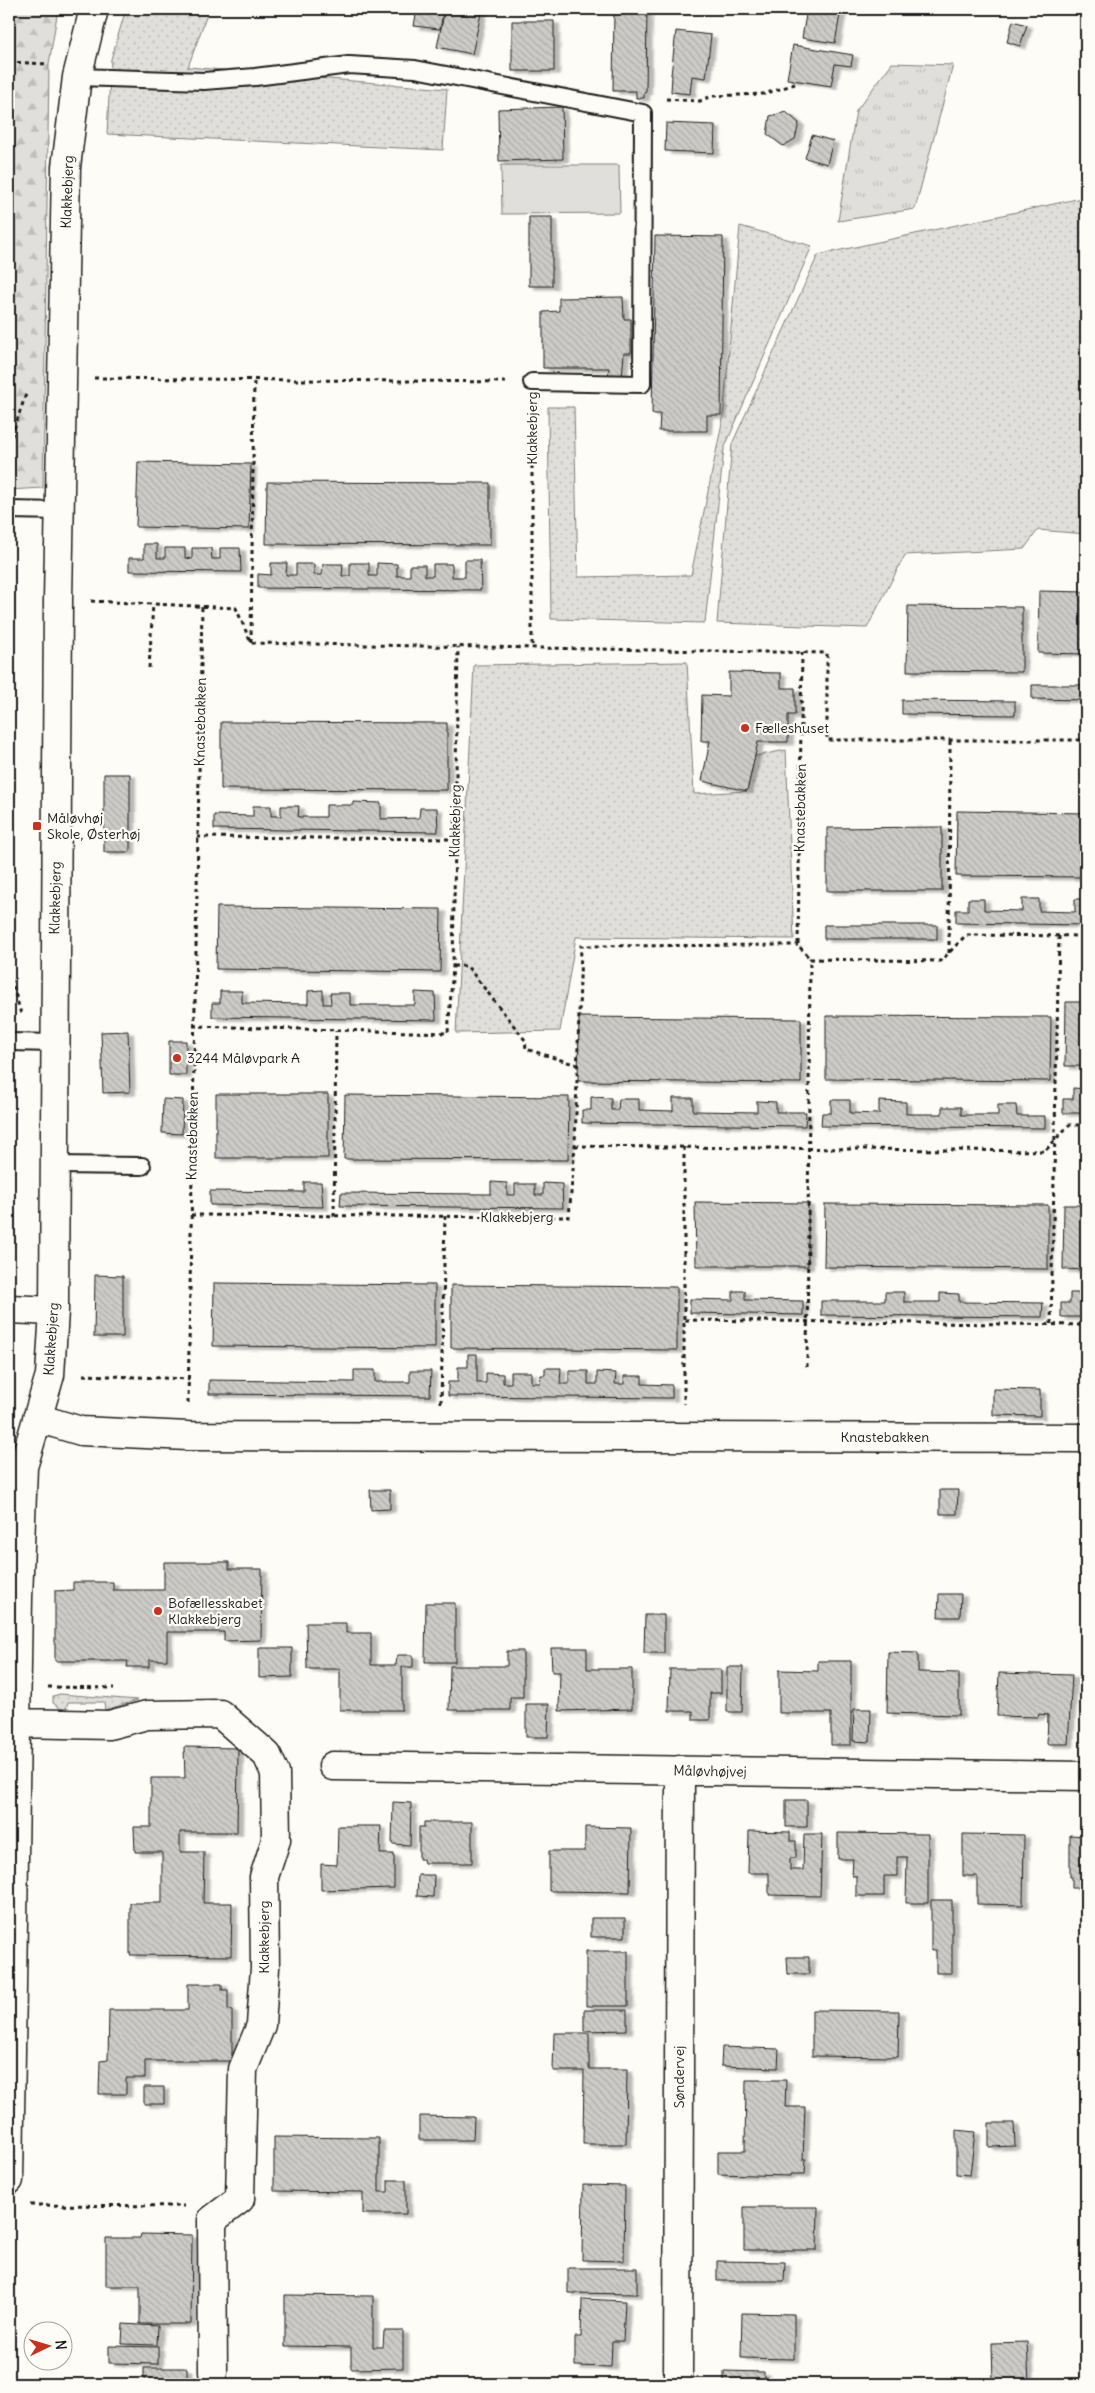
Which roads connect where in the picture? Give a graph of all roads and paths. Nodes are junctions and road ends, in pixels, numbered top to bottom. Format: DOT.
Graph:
graph roads {
  1 [pos="94,9"];
  2 [pos="9,62"];
  3 [pos="67,71"];
  4 [pos="795,84"];
  5 [pos="643,113"];
  6 [pos="62,378"];
  7 [pos="254,380"];
  8 [pos="532,382"];
  9 [pos="9,510"];
  10 [pos="60,511"];
  11 [pos="58,600"];
  12 [pos="153,604"];
  13 [pos="202,606"];
  14 [pos="251,643"];
  15 [pos="458,647"];
  16 [pos="532,648"];
  17 [pos="802,652"];
  18 [pos="149,668"];
  19 [pos="1086,740"];
  20 [pos="950,741"];
  21 [pos="197,837"];
  22 [pos="455,839"];
  23 [pos="1059,936"];
  24 [pos="1086,936"];
  25 [pos="798,945"];
  26 [pos="949,954"];
  27 [pos="810,959"];
  28 [pos="453,966"];
  29 [pos="193,1026"];
  30 [pos="336,1030"];
  31 [pos="9,1042"];
  32 [pos="54,1043"];
  33 [pos="577,1065"];
  34 [pos="1086,1125"];
  35 [pos="1055,1140"];
  36 [pos="575,1146"];
  37 [pos="684,1147"];
  38 [pos="810,1148"];
  39 [pos="54,1165"];
  40 [pos="142,1166"];
  41 [pos="191,1215"];
  42 [pos="334,1216"];
  43 [pos="445,1216"];
  44 [pos="9,1310"];
  45 [pos="54,1311"];
  46 [pos="685,1320"];
  47 [pos="807,1321"];
  48 [pos="1051,1324"];
  49 [pos="1086,1325"];
  50 [pos="807,1367"];
  51 [pos="50,1375"];
  52 [pos="189,1379"];
  53 [pos="37,1418"];
  54 [pos="188,1436"];
  55 [pos="440,1436"];
  56 [pos="684,1437"];
  57 [pos="1086,1438"];
  58 [pos="13,1598"];
  59 [pos="15,1713"];
  60 [pos="333,1766"];
  61 [pos="680,1770"];
  62 [pos="1086,1776"];
  63 [pos="12,1857"];
  64 [pos="9,2180"];
  65 [pos="28,2205"];
  66 [pos="212,2220"];
  67 [pos="213,2372"];
  68 [pos="678,2384"];
  1 -- 3 [label="street, Klakkebjerg"];
  2 -- 3 [label="path"];
  3 -- 5 [label="lane"];
  3 -- 6 [label="street, Klakkebjerg"];
  4 -- 5 [label="path"];
  5 -- 8 [label="lane"];
  6 -- 7 [label="path, Klakkebjerg"];
  6 -- 10 [label="street, Klakkebjerg"];
  7 -- 8 [label="path, Klakkebjerg"];
  7 -- 14 [label="path"];
  8 -- 16 [label="path, Klakkebjerg"];
  9 -- 10 [label="lane"];
  10 -- 11 [label="street, Klakkebjerg"];
  11 -- 12 [label="path"];
  11 -- 32 [label="street, Klakkebjerg"];
  12 -- 13 [label="path"];
  12 -- 18 [label="path"];
  13 -- 14 [label="path"];
  13 -- 21 [label="path, Knastebakken"];
  14 -- 15 [label="path"];
  15 -- 16 [label="path"];
  15 -- 22 [label="path, Klakkebjerg"];
  16 -- 17 [label="path"];
  17 -- 20 [label="path"];
  17 -- 25 [label="path, Knastebakken"];
  19 -- 20 [label="path"];
  20 -- 26 [label="path"];
  21 -- 22 [label="path"];
  21 -- 29 [label="path, Knastebakken"];
  22 -- 28 [label="path, Klakkebjerg"];
  23 -- 24 [label="path"];
  23 -- 26 [label="path"];
  23 -- 35 [label="path"];
  25 -- 27 [label="path"];
  25 -- 33 [label="path"];
  26 -- 27 [label="path"];
  27 -- 38 [label="path"];
  28 -- 30 [label="path, Klakkebjerg"];
  28 -- 33 [label="path"];
  29 -- 30 [label="path, Klakkebjerg"];
  29 -- 41 [label="path, Knastebakken"];
  30 -- 42 [label="path"];
  31 -- 32 [label="lane"];
  32 -- 39 [label="street, Klakkebjerg"];
  33 -- 36 [label="path"];
  34 -- 35 [label="path"];
  35 -- 38 [label="path"];
  35 -- 48 [label="path"];
  36 -- 37 [label="path"];
  36 -- 43 [label="path, Klakkebjerg"];
  37 -- 38 [label="path"];
  37 -- 46 [label="path"];
  38 -- 47 [label="path"];
  39 -- 40 [label="lane"];
  39 -- 45 [label="street, Klakkebjerg"];
  41 -- 42 [label="path, Klakkebjerg"];
  41 -- 52 [label="path, Knastebakken"];
  42 -- 43 [label="path, Klakkebjerg"];
  43 -- 55 [label="path"];
  44 -- 45 [label="street"];
  45 -- 51 [label="street, Klakkebjerg"];
  46 -- 47 [label="path"];
  46 -- 56 [label="path"];
  47 -- 48 [label="path"];
  47 -- 50 [label="path"];
  48 -- 49 [label="path"];
  51 -- 52 [label="path"];
  51 -- 53 [label="street, Klakkebjerg"];
  52 -- 54 [label="path, Knastebakken"];
  53 -- 54 [label="street, Knastebakken"];
  53 -- 58 [label="street, Klakkebjerg"];
  54 -- 55 [label="street, Knastebakken"];
  55 -- 56 [label="street, Knastebakken"];
  56 -- 57 [label="street, Knastebakken"];
  58 -- 59 [label="street, Klakkebjerg"];
  59 -- 63 [label="street, Klakkebjerg"];
  59 -- 66 [label="street, Klakkebjerg"];
  60 -- 61 [label="street, Måløvhøjvej"];
  61 -- 62 [label="street, Måløvhøjvej"];
  61 -- 68 [label="street, Søndervej"];
  63 -- 64 [label="street, Klakkebjerg"];
  65 -- 66 [label="path"];
  66 -- 67 [label="street"];
}
